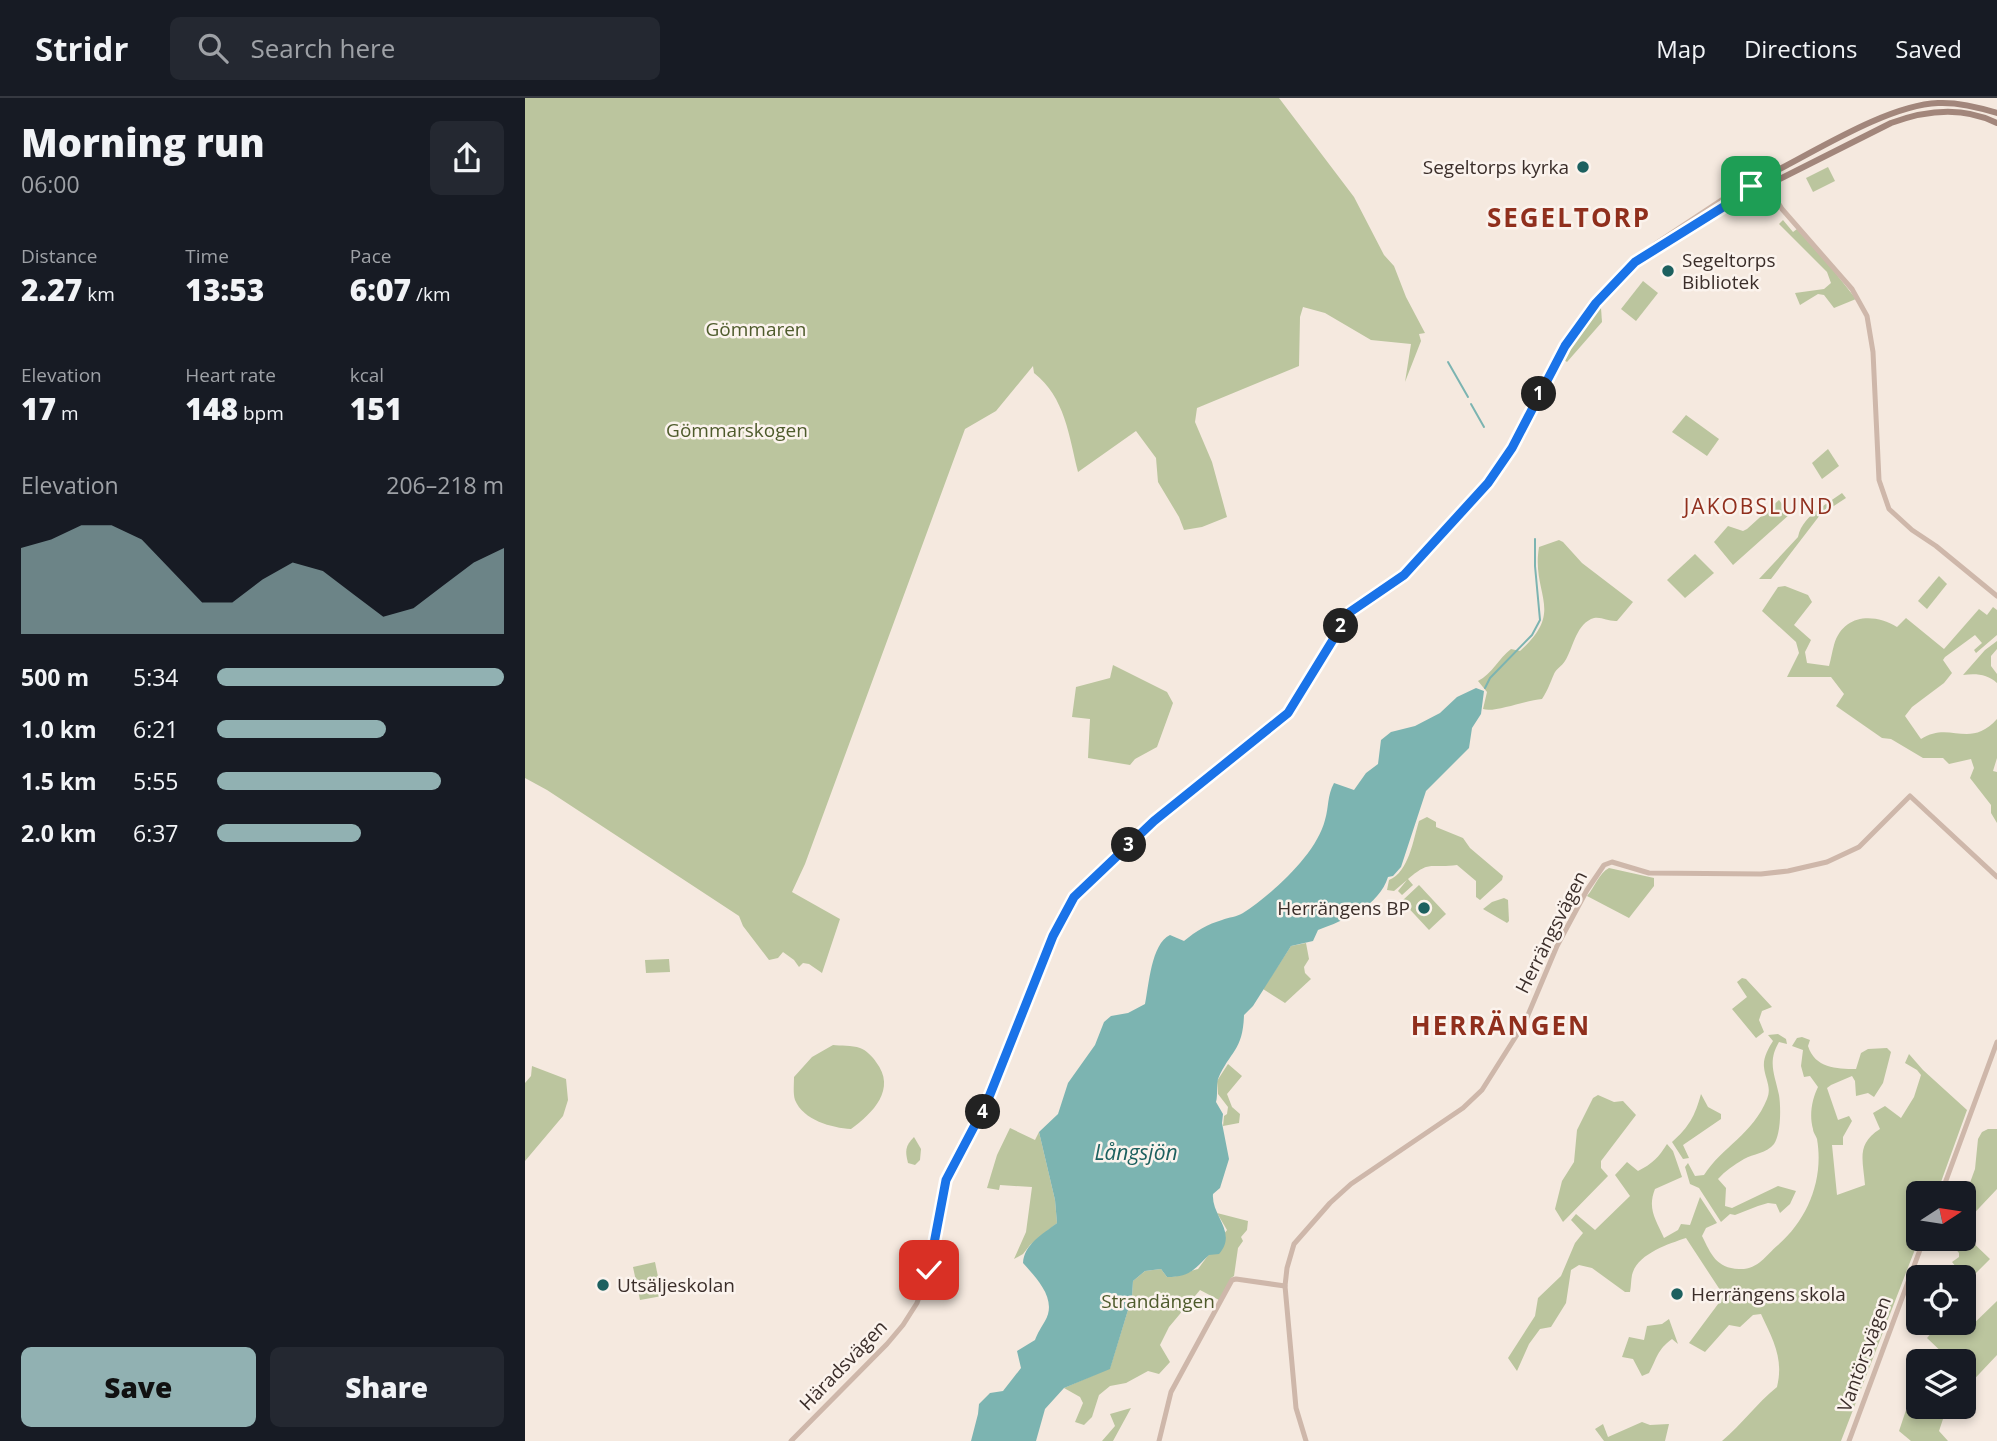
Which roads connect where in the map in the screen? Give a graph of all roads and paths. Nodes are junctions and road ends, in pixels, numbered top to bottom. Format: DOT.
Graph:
graph roads {
  1 [pos="1997,113"];
  2 [pos="1997,123"];
  3 [pos="1765,175"];
  4 [pos="1751,181"];
  5 [pos="1770,186"];
  6 [pos="1758,193"];
  7 [pos="1782,209"];
  8 [pos="1635,262"];
  9 [pos="1997,596"];
  10 [pos="1997,877"];
  11 [pos="1997,1042"];
  12 [pos="1946,1181"];
  13 [pos="1920,1251"];
  14 [pos="1285,1286"];
  15 [pos="791,1441"];
  16 [pos="1159,1441"];
  17 [pos="1306,1441"];
  18 [pos="1849,1441"];
  1 -- 3 [label="main road"];
  2 -- 5 [label="main road"];
  3 -- 4 [label="main road"];
  3 -- 5 [label="main road"];
  4 -- 6 [label="main road"];
  4 -- 8 [label="street, Häradsvägen"];
  5 -- 6 [label="main road"];
  5 -- 7 [label="street"];
  6 -- 7 [label="street"];
  6 -- 8 [label="street, Häradsvägen"];
  7 -- 9 [label="street"];
  8 -- 15 [label="street, Häradsvägen"];
  10 -- 14 [label="street, Herrängsvägen"];
  11 -- 12 [label="street"];
  13 -- 18 [label="street, Vantörsvägen"];
  14 -- 16 [label="street"];
  14 -- 17 [label="street"];
}
